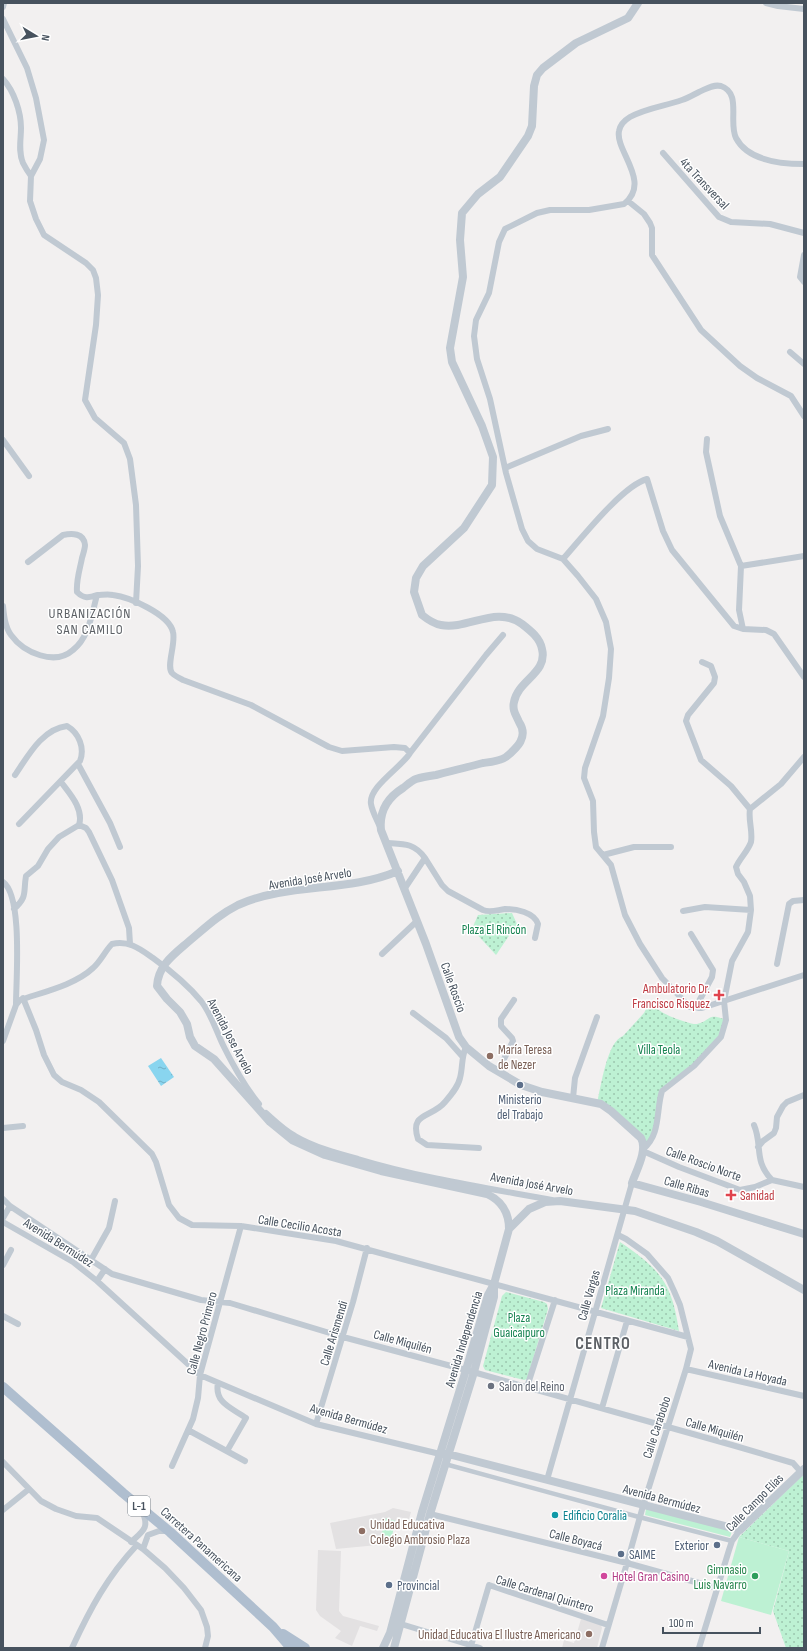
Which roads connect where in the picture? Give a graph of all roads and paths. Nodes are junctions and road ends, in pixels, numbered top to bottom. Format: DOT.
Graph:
graph roads {
  1 [pos="4,3"];
  2 [pos="638,3"];
  3 [pos="766,3"];
  4 [pos="3,7"];
  5 [pos="804,9"];
  6 [pos="3,19"];
  7 [pos="3,79"];
  8 [pos="663,153"];
  9 [pos="804,164"];
  10 [pos="31,176"];
  11 [pos="628,201"];
  12 [pos="804,232"];
  13 [pos="804,255"];
  14 [pos="804,282"];
  15 [pos="790,352"];
  16 [pos="804,364"];
  17 [pos="804,416"];
  18 [pos="608,429"];
  19 [pos="707,439"];
  20 [pos="3,440"];
  21 [pos="505,468"];
  22 [pos="29,476"];
  23 [pos="804,556"];
  24 [pos="563,559"];
  25 [pos="28,562"];
  26 [pos="741,566"];
  27 [pos="97,595"];
  28 [pos="136,603"];
  29 [pos="3,606"];
  30 [pos="743,629"];
  31 [pos="503,635"];
  32 [pos="702,662"];
  33 [pos="804,676"];
  34 [pos="410,753"];
  35 [pos="804,757"];
  36 [pos="78,764"];
  37 [pos="15,775"];
  38 [pos="61,782"];
  39 [pos="750,809"];
  40 [pos="19,824"];
  41 [pos="79,825"];
  42 [pos="382,830"];
  43 [pos="387,843"];
  44 [pos="120,847"];
  45 [pos="671,847"];
  46 [pos="603,855"];
  47 [pos="425,858"];
  48 [pos="398,871"];
  49 [pos="3,882"];
  50 [pos="405,888"];
  51 [pos="804,900"];
  52 [pos="14,909"];
  53 [pos="751,910"];
  54 [pos="683,911"];
  55 [pos="417,921"];
  56 [pos="691,934"];
  57 [pos="535,938"];
  58 [pos="130,944"];
  59 [pos="382,954"];
  60 [pos="777,964"];
  61 [pos="804,975"];
  62 [pos="23,998"];
  63 [pos="514,1000"];
  64 [pos="724,1001"];
  65 [pos="16,1005"];
  66 [pos="698,1008"];
  67 [pos="414,1013"];
  68 [pos="597,1017"];
  69 [pos="3,1041"];
  70 [pos="466,1047"];
  71 [pos="228,1055"];
  72 [pos="462,1056"];
  73 [pos="218,1063"];
  74 [pos="498,1071"];
  75 [pos="804,1095"];
  76 [pos="573,1098"];
  77 [pos="258,1103"];
  78 [pos="754,1125"];
  79 [pos="23,1126"];
  80 [pos="3,1128"];
  81 [pos="758,1147"];
  82 [pos="479,1148"];
  83 [pos="643,1150"];
  84 [pos="772,1180"];
  85 [pos="631,1187"];
  86 [pos="804,1187"];
  87 [pos="3,1199"];
  88 [pos="115,1201"];
  89 [pos="560,1201"];
  90 [pos="10,1206"];
  91 [pos="3,1218"];
  92 [pos="3,1222"];
  93 [pos="241,1226"];
  94 [pos="509,1229"];
  95 [pos="804,1234"];
  96 [pos="618,1236"];
  97 [pos="367,1248"];
  98 [pos="11,1250"];
  99 [pos="91,1260"];
  100 [pos="3,1265"];
  101 [pos="105,1269"];
  102 [pos="96,1281"];
  103 [pos="494,1284"];
  104 [pos="804,1290"];
  105 [pos="555,1300"];
  106 [pos="221,1302"];
  107 [pos="595,1312"];
  108 [pos="3,1316"];
  109 [pos="627,1321"];
  110 [pos="18,1324"];
  111 [pos="343,1337"];
  112 [pos="688,1337"];
  113 [pos="686,1369"];
  114 [pos="470,1371"];
  115 [pos="200,1375"];
  116 [pos="218,1383"];
  117 [pos="3,1387"];
  118 [pos="527,1387"];
  119 [pos="804,1396"];
  120 [pos="570,1400"];
  121 [pos="602,1408"];
  122 [pos="316,1424"];
  123 [pos="668,1427"];
  124 [pos="188,1430"];
  125 [pos="227,1451"];
  126 [pos="444,1454"];
  127 [pos="245,1461"];
  128 [pos="3,1462"];
  129 [pos="445,1464"];
  130 [pos="172,1466"];
  131 [pos="803,1470"];
  132 [pos="547,1480"];
  133 [pos="29,1489"];
  134 [pos="139,1506"];
  135 [pos="643,1506"];
  136 [pos="3,1510"];
  137 [pos="430,1514"];
  138 [pos="639,1517"];
  139 [pos="740,1530"];
  140 [pos="170,1532"];
  141 [pos="732,1541"];
  142 [pos="137,1545"];
  143 [pos="628,1563"];
  144 [pos="717,1588"];
  145 [pos="401,1624"];
  146 [pos="608,1625"];
  147 [pos="273,1627"];
  148 [pos="471,1646"];
  149 [pos="72,1648"];
  150 [pos="205,1648"];
  151 [pos="291,1648"];
  152 [pos="306,1648"];
  153 [pos="383,1648"];
  154 [pos="394,1648"];
  155 [pos="480,1648"];
  156 [pos="602,1648"];
  157 [pos="699,1648"];
  1 -- 4 [label="street"];
  2 -- 42 [label="street"];
  3 -- 5 [label="street"];
  6 -- 10 [label="street"];
  7 -- 10 [label="street"];
  8 -- 12 [label="street, 4ta Transversal"];
  9 -- 11 [label="street"];
  10 -- 28 [label="street"];
  11 -- 17 [label="street"];
  11 -- 21 [label="street"];
  13 -- 14 [label="street"];
  15 -- 16 [label="street"];
  18 -- 21 [label="street"];
  19 -- 26 [label="street"];
  20 -- 22 [label="street"];
  21 -- 24 [label="street"];
  23 -- 26 [label="street"];
  24 -- 30 [label="street"];
  24 -- 46 [label="street"];
  25 -- 27 [label="street"];
  26 -- 30 [label="street"];
  27 -- 28 [label="street"];
  27 -- 29 [label="street"];
  28 -- 34 [label="street"];
  30 -- 33 [label="street"];
  31 -- 34 [label="street"];
  32 -- 39 [label="street"];
  34 -- 42 [label="street"];
  35 -- 39 [label="street"];
  36 -- 37 [label="street"];
  36 -- 38 [label="street"];
  36 -- 44 [label="street"];
  38 -- 40 [label="street"];
  38 -- 41 [label="street"];
  39 -- 53 [label="street"];
  41 -- 52 [label="street"];
  41 -- 58 [label="street"];
  42 -- 43 [label="street, Calle Roscio"];
  43 -- 47 [label="street"];
  43 -- 48 [label="street, Calle Roscio"];
  45 -- 46 [label="street"];
  46 -- 66 [label="street"];
  47 -- 50 [label="street"];
  47 -- 57 [label="street"];
  48 -- 50 [label="street, Calle Roscio"];
  48 -- 73 [label="street, Avenida José Arvelo"];
  49 -- 52 [label="street"];
  50 -- 55 [label="street, Calle Roscio"];
  51 -- 60 [label="street"];
  52 -- 65 [label="street"];
  53 -- 54 [label="street"];
  53 -- 64 [label="street"];
  55 -- 59 [label="street"];
  55 -- 70 [label="street, Calle Roscio"];
  56 -- 66 [label="street"];
  58 -- 62 [label="street"];
  58 -- 71 [label="street, Avenida Jose Arvelo"];
  61 -- 64 [label="street"];
  62 -- 65 [label="street"];
  62 -- 93 [label="street, Calle Cecilio Acosta"];
  63 -- 74 [label="street"];
  64 -- 66 [label="street"];
  64 -- 83 [label="street"];
  65 -- 69 [label="street"];
  67 -- 72 [label="street"];
  68 -- 76 [label="street"];
  70 -- 72 [label="street"];
  70 -- 74 [label="street, Calle Roscio"];
  71 -- 73 [label="street"];
  71 -- 77 [label="street, Avenida Jose Arvelo"];
  72 -- 82 [label="street"];
  73 -- 94 [label="street, Avenida José Arvelo"];
  74 -- 76 [label="street, Calle Roscio"];
  75 -- 81 [label="street"];
  76 -- 83 [label="street, Calle Roscio"];
  77 -- 89 [label="street, Avenida José Arvelo"];
  78 -- 81 [label="street"];
  79 -- 80 [label="street"];
  81 -- 84 [label="street"];
  83 -- 84 [label="street, Calle Roscio Norte"];
  83 -- 85 [label="street"];
  84 -- 86 [label="street"];
  85 -- 95 [label="street, Calle Ribas"];
  85 -- 96 [label="street, Calle Vargas"];
  87 -- 90 [label="street"];
  88 -- 99 [label="street"];
  89 -- 94 [label="street"];
  89 -- 104 [label="street, Avenida José Arvelo"];
  90 -- 91 [label="street"];
  90 -- 99 [label="street, Calle Miquilén"];
  92 -- 102 [label="street, Avenida Bermúdez"];
  93 -- 97 [label="street, Calle Cecilio Acosta"];
  93 -- 106 [label="street, Calle Negro Primero"];
  94 -- 103 [label="street, Avenida Independencia"];
  96 -- 107 [label="street, Calle Vargas"];
  96 -- 112 [label="street, Calle Carabobo"];
  97 -- 103 [label="street, Calle Cecilio Acosta"];
  97 -- 111 [label="street, Calle Arismendi"];
  98 -- 100 [label="street"];
  99 -- 101 [label="street, Calle Miquilén"];
  101 -- 102 [label="street"];
  101 -- 106 [label="street, Calle Miquilén"];
  102 -- 115 [label="street, Avenida Bermúdez"];
  103 -- 105 [label="street, Calle Cecilio Acosta"];
  103 -- 114 [label="street, Avenida Independencia"];
  105 -- 107 [label="street, Calle Cecilio Acosta"];
  105 -- 118 [label="street"];
  106 -- 111 [label="street, Calle Miquilén"];
  106 -- 115 [label="street, Calle Negro Primero"];
  107 -- 109 [label="street, Calle Cecilio Acosta"];
  107 -- 120 [label="street, Calle Vargas"];
  108 -- 110 [label="street"];
  109 -- 112 [label="street, Calle Cecilio Acosta"];
  109 -- 121 [label="street"];
  111 -- 114 [label="street, Calle Miquilén"];
  111 -- 122 [label="street, Calle Arismendi"];
  112 -- 113 [label="street, Calle Carabobo"];
  113 -- 119 [label="street, Avenida La Hoyada"];
  113 -- 123 [label="street, Calle Carabobo"];
  114 -- 118 [label="street, Calle Miquilén"];
  114 -- 126 [label="street, Avenida Independencia"];
  115 -- 116 [label="street, Avenida Bermúdez"];
  115 -- 124 [label="street, Calle Negro Primero"];
  116 -- 122 [label="street, Avenida Bermúdez"];
  116 -- 125 [label="street"];
  117 -- 134 [label="main road, Carretera Panamericana / L-1"];
  118 -- 120 [label="street, Calle Miquilén"];
  120 -- 121 [label="street, Calle Miquilén"];
  120 -- 132 [label="street, Calle Vargas"];
  121 -- 123 [label="street, Calle Miquilén"];
  122 -- 126 [label="street, Avenida Bermúdez"];
  123 -- 131 [label="street, Calle Miquilén"];
  123 -- 135 [label="street, Calle Carabobo"];
  124 -- 125 [label="street"];
  124 -- 130 [label="street, Calle Negro Primero"];
  125 -- 127 [label="street"];
  126 -- 129 [label="street, Avenida Independencia"];
  126 -- 132 [label="street, Avenida Bermúdez"];
  126 -- 153 [label="street, Avenida Independencia"];
  128 -- 133 [label="street"];
  129 -- 137 [label="street, Avenida Independencia"];
  129 -- 138 [label="street, Avenida Bermúdez"];
  131 -- 139 [label="street, Calle Campo Elías"];
  132 -- 135 [label="street, Avenida Bermúdez"];
  133 -- 136 [label="street"];
  133 -- 142 [label="street"];
  134 -- 140 [label="main road, Carretera Panamericana / L-1"];
  134 -- 142 [label="street"];
  135 -- 138 [label="street, Calle Carabobo"];
  135 -- 139 [label="street, Avenida Bermúdez"];
  137 -- 143 [label="street, Calle Boyacá"];
  137 -- 145 [label="street, Avenida Independencia"];
  138 -- 141 [label="street, Avenida Bermúdez"];
  138 -- 143 [label="street, Calle Carabobo"];
  139 -- 141 [label="street, Calle Campo Elías"];
  140 -- 142 [label="street"];
  140 -- 147 [label="main road, Carretera Panamericana / L-1"];
  141 -- 144 [label="street, Calle Campo Elías"];
  142 -- 149 [label="street"];
  142 -- 150 [label="street"];
  143 -- 144 [label="street, Calle Boyacá"];
  143 -- 146 [label="street, Calle Carabobo"];
  144 -- 157 [label="street, Calle Campo Elías"];
  145 -- 148 [label="street"];
  145 -- 154 [label="street, Avenida Independencia"];
  146 -- 148 [label="street, Calle Cardenal Quintero"];
  146 -- 156 [label="street, Calle Carabobo"];
  147 -- 151 [label="main road, Carretera Panamericana / L-1"];
  147 -- 152 [label="main road, Carretera Panamericana / L-1"];
  148 -- 155 [label="street"];
}
